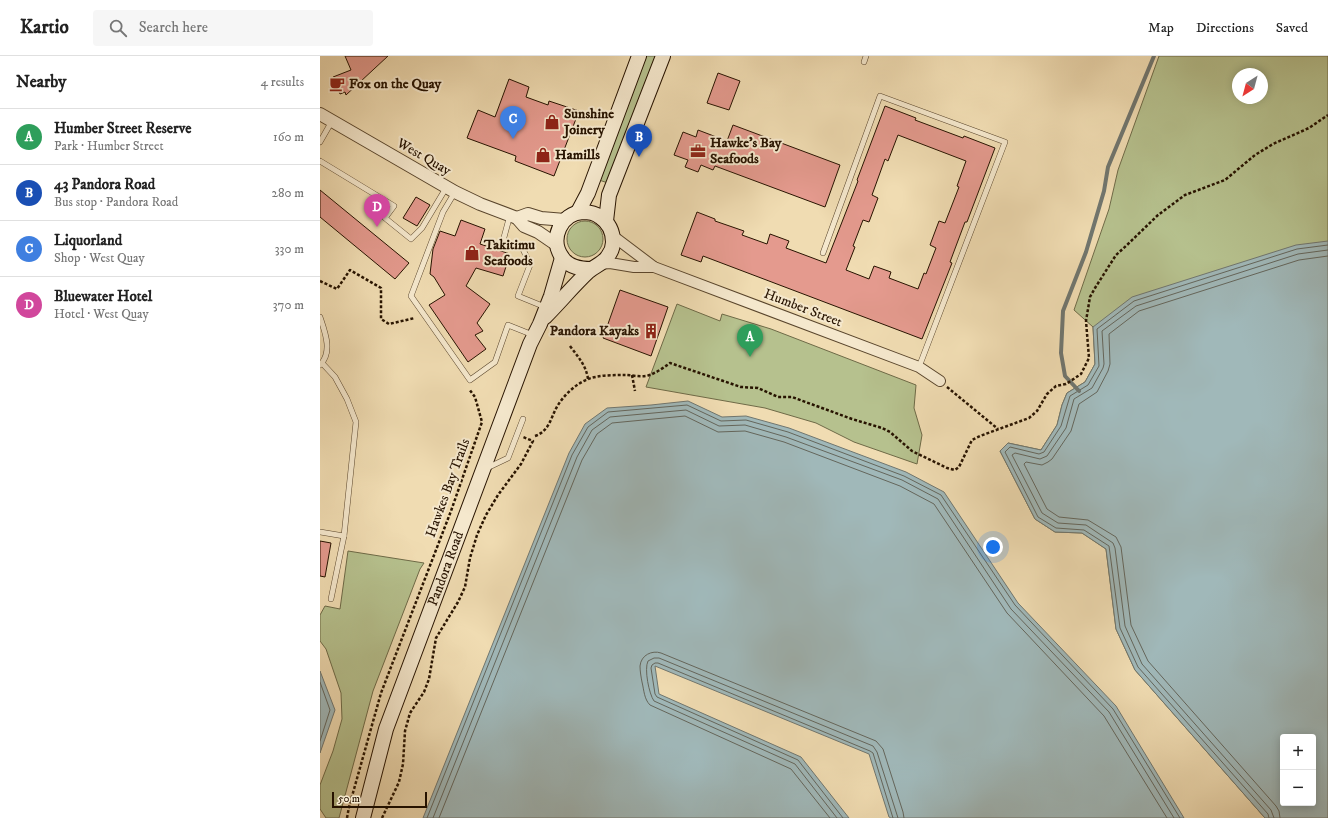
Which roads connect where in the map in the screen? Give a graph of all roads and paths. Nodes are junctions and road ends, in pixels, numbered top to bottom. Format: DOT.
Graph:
graph roads {
  1 [pos="639,56"];
  2 [pos="663,56"];
  3 [pos="866,56"];
  4 [pos="864,62"];
  5 [pos="320,114"];
  6 [pos="1328,115"];
  7 [pos="332,121"];
  8 [pos="320,142"];
  9 [pos="320,161"];
  10 [pos="451,190"];
  11 [pos="578,212"];
  12 [pos="514,216"];
  13 [pos="565,220"];
  14 [pos="606,221"];
  15 [pos="613,236"];
  16 [pos="559,251"];
  17 [pos="823,253"];
  18 [pos="596,267"];
  19 [pos="654,267"];
  20 [pos="320,282"];
  21 [pos="545,307"];
  22 [pos="320,317"];
  23 [pos="419,322"];
  24 [pos="537,329"];
  25 [pos="570,346"];
  26 [pos="321,364"];
  27 [pos="919,367"];
  28 [pos="632,375"];
  29 [pos="588,379"];
  30 [pos="940,381"];
  31 [pos="467,386"];
  32 [pos="635,391"];
  33 [pos="523,419"];
  34 [pos="998,429"];
  35 [pos="535,436"];
  36 [pos="522,437"];
  37 [pos="482,470"];
  38 [pos="320,532"];
  39 [pos="344,536"];
  40 [pos="331,599"];
  41 [pos="347,818"];
  42 [pos="363,818"];
  43 [pos="382,818"];
  1 -- 11 [label="main road"];
  2 -- 14 [label="main road"];
  3 -- 4 [label="lane"];
  5 -- 7 [label="street, West Quay"];
  6 -- 34 [label="path"];
  7 -- 8 [label="lane"];
  7 -- 10 [label="street, West Quay"];
  9 -- 10 [label="lane"];
  10 -- 12 [label="street, West Quay"];
  10 -- 24 [label="lane"];
  11 -- 13 [label="main road"];
  11 -- 14 [label="main road"];
  12 -- 13 [label="street, West Quay"];
  12 -- 16 [label="street, West Quay"];
  12 -- 21 [label="lane"];
  13 -- 16 [label="main road"];
  14 -- 15 [label="main road"];
  15 -- 18 [label="main road"];
  15 -- 19 [label="street, Humber Street"];
  16 -- 18 [label="main road"];
  16 -- 21 [label="main road, Pandora Road"];
  17 -- 27 [label="lane"];
  18 -- 19 [label="street, Humber Street"];
  18 -- 24 [label="main road"];
  19 -- 27 [label="street, Humber Street"];
  20 -- 23 [label="path"];
  21 -- 24 [label="main road, Pandora Road"];
  22 -- 26 [label="lane"];
  24 -- 37 [label="main road, Pandora Road"];
  25 -- 29 [label="path"];
  26 -- 39 [label="lane"];
  27 -- 30 [label="street, Humber Street"];
  28 -- 29 [label="path"];
  28 -- 32 [label="path"];
  28 -- 34 [label="path"];
  29 -- 35 [label="path"];
  30 -- 34 [label="path"];
  31 -- 41 [label="path, Hawkes Bay Trails"];
  33 -- 37 [label="lane"];
  36 -- 43 [label="path"];
  37 -- 42 [label="main road, Pandora Road"];
  38 -- 39 [label="lane"];
  39 -- 40 [label="lane"];
}
